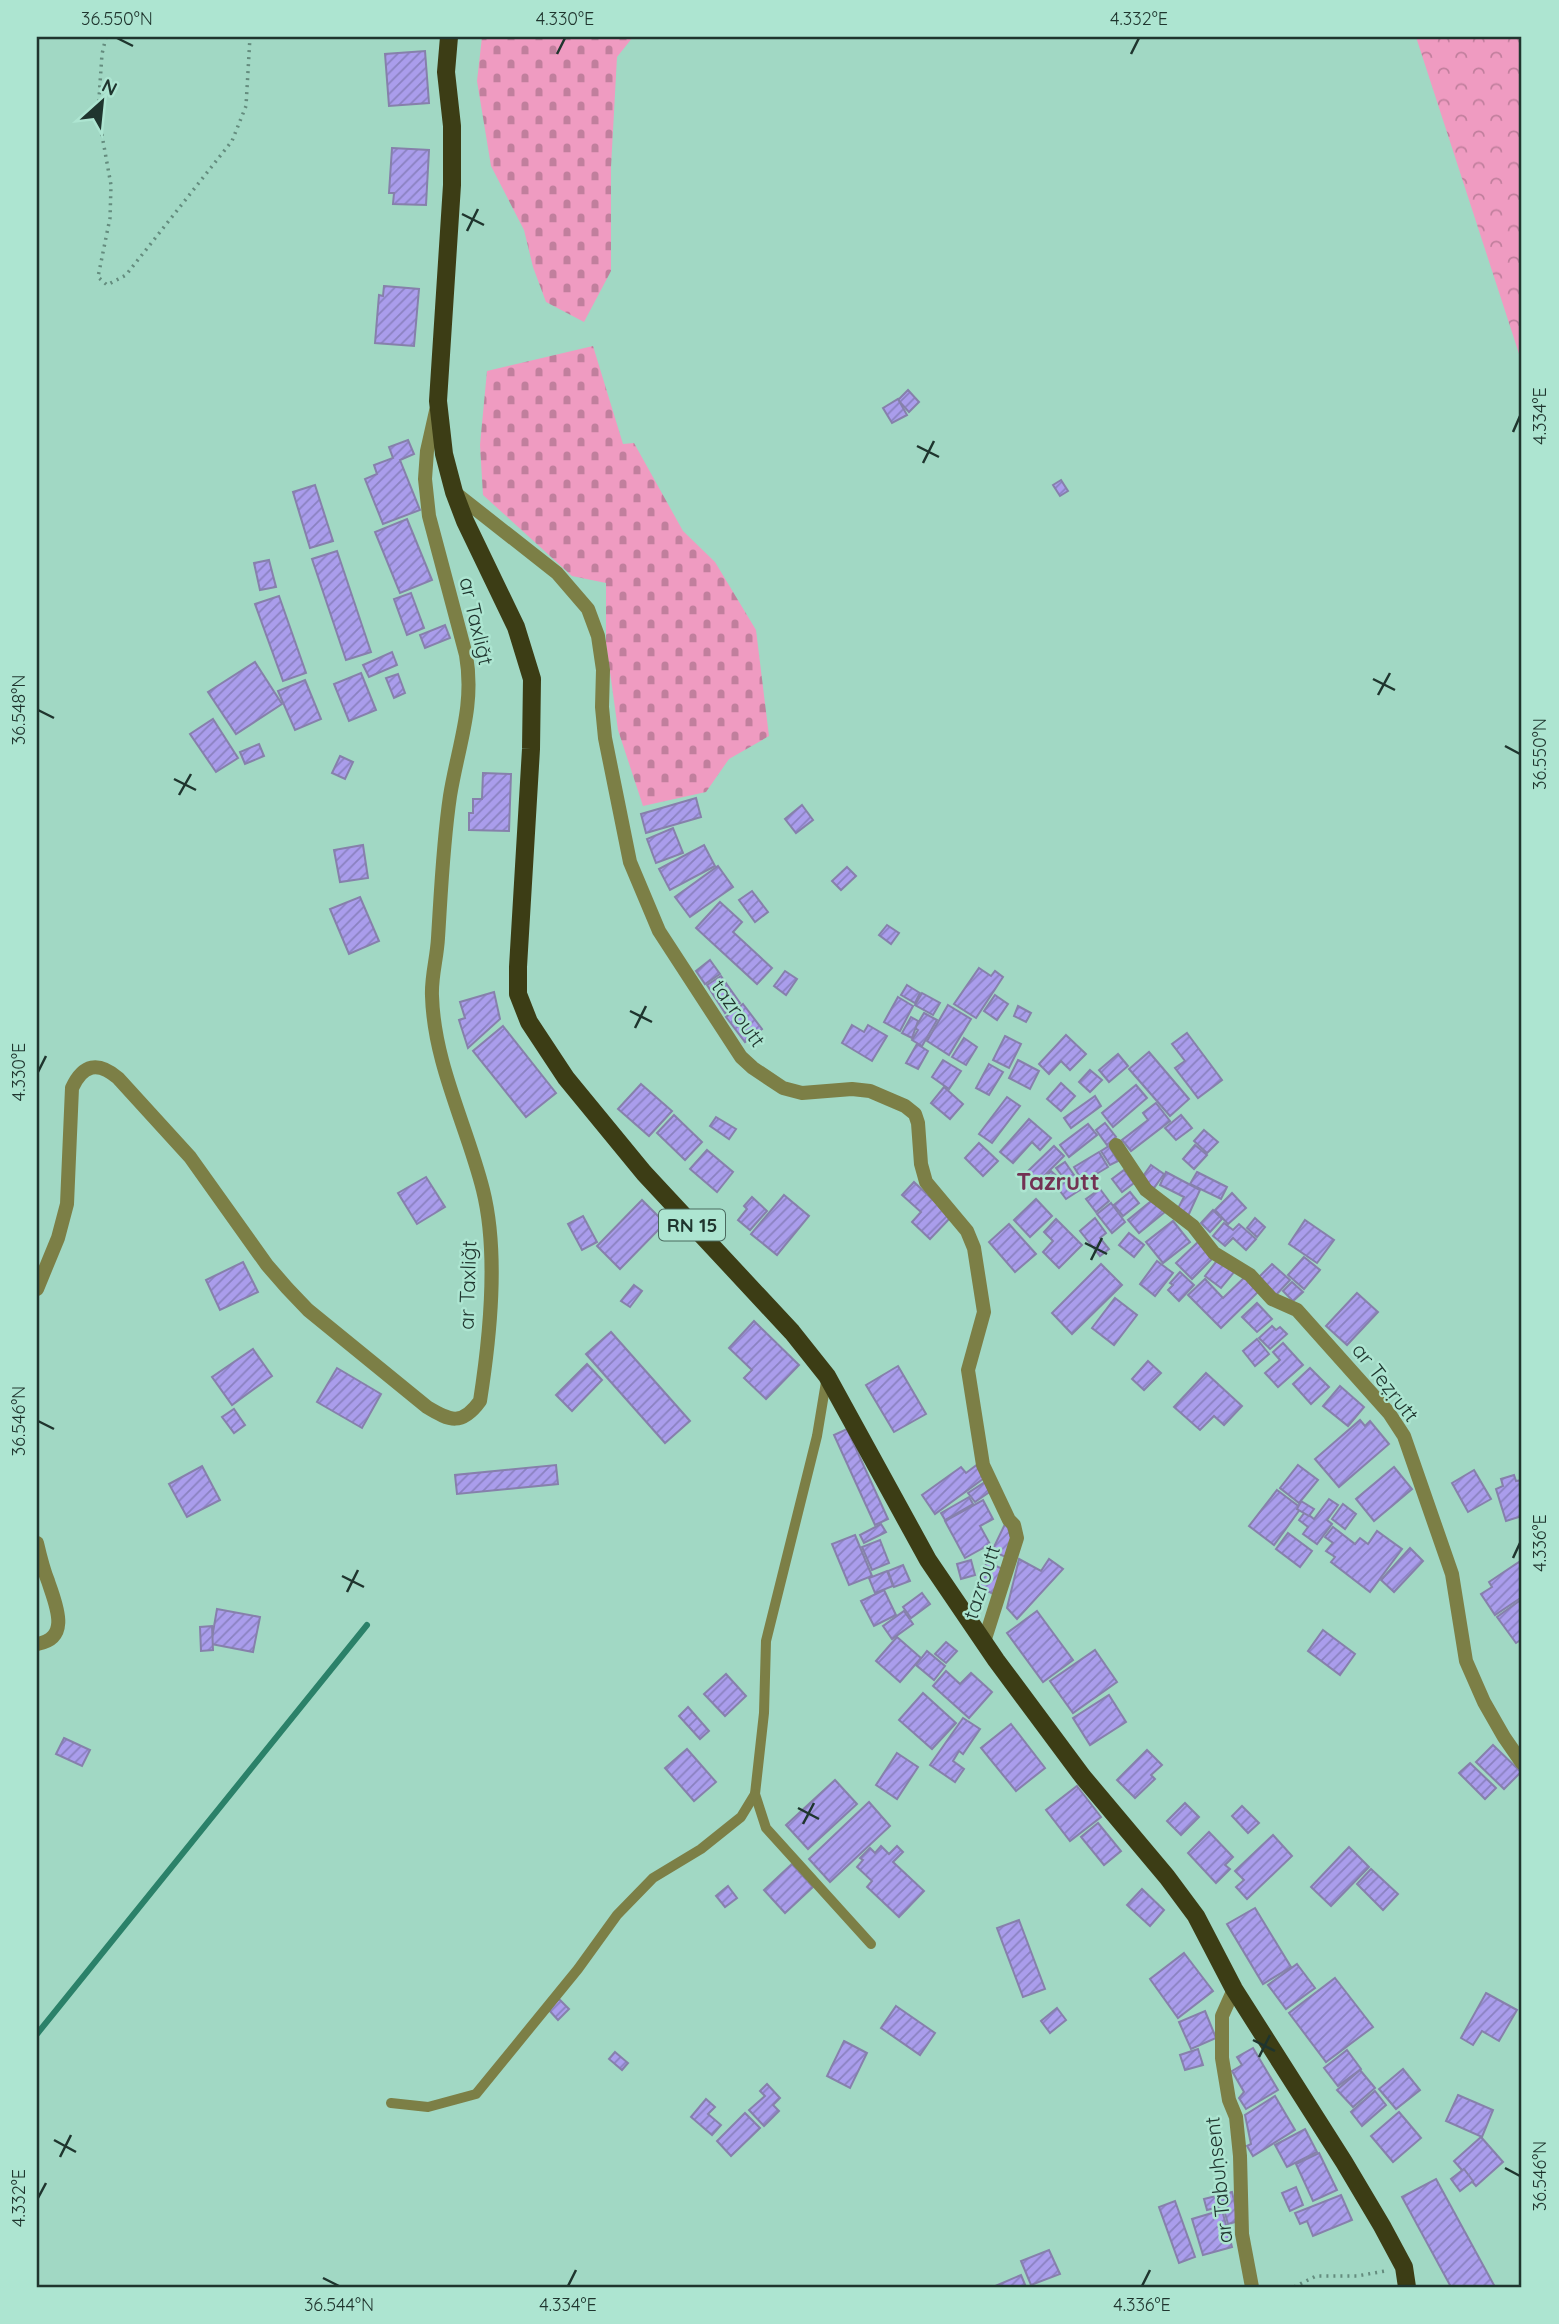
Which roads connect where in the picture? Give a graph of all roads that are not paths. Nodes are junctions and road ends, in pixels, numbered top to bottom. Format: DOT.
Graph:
graph roads {
  1 [pos="449,37"];
  2 [pos="438,401"];
  3 [pos="454,492"];
  4 [pos="1116,1145"];
  5 [pos="37,1289"];
  6 [pos="827,1376"];
  7 [pos="37,1544"];
  8 [pos="984,1642"];
  9 [pos="37,1644"];
  10 [pos="1522,1763"];
  11 [pos="755,1794"];
  12 [pos="871,1944"];
  13 [pos="1234,1989"];
  14 [pos="391,2104"];
  15 [pos="1408,2280"];
  16 [pos="1252,2287"];
  1 -- 2 [label="main road, RN 15"];
  2 -- 3 [label="main road, RN 15"];
  2 -- 5 [label="street, ar Taxliǧt"];
  3 -- 6 [label="main road, RN 15"];
  3 -- 8 [label="street, tazroutt"];
  4 -- 10 [label="street, ar Teẓṛutt"];
  6 -- 8 [label="main road, RN 15"];
  6 -- 11 [label="lane"];
  7 -- 9 [label="street"];
  8 -- 13 [label="main road, RN 15"];
  11 -- 12 [label="lane"];
  11 -- 14 [label="lane"];
  13 -- 15 [label="main road, RN 15"];
  13 -- 16 [label="street, ar Tabuḥsent"];
}
